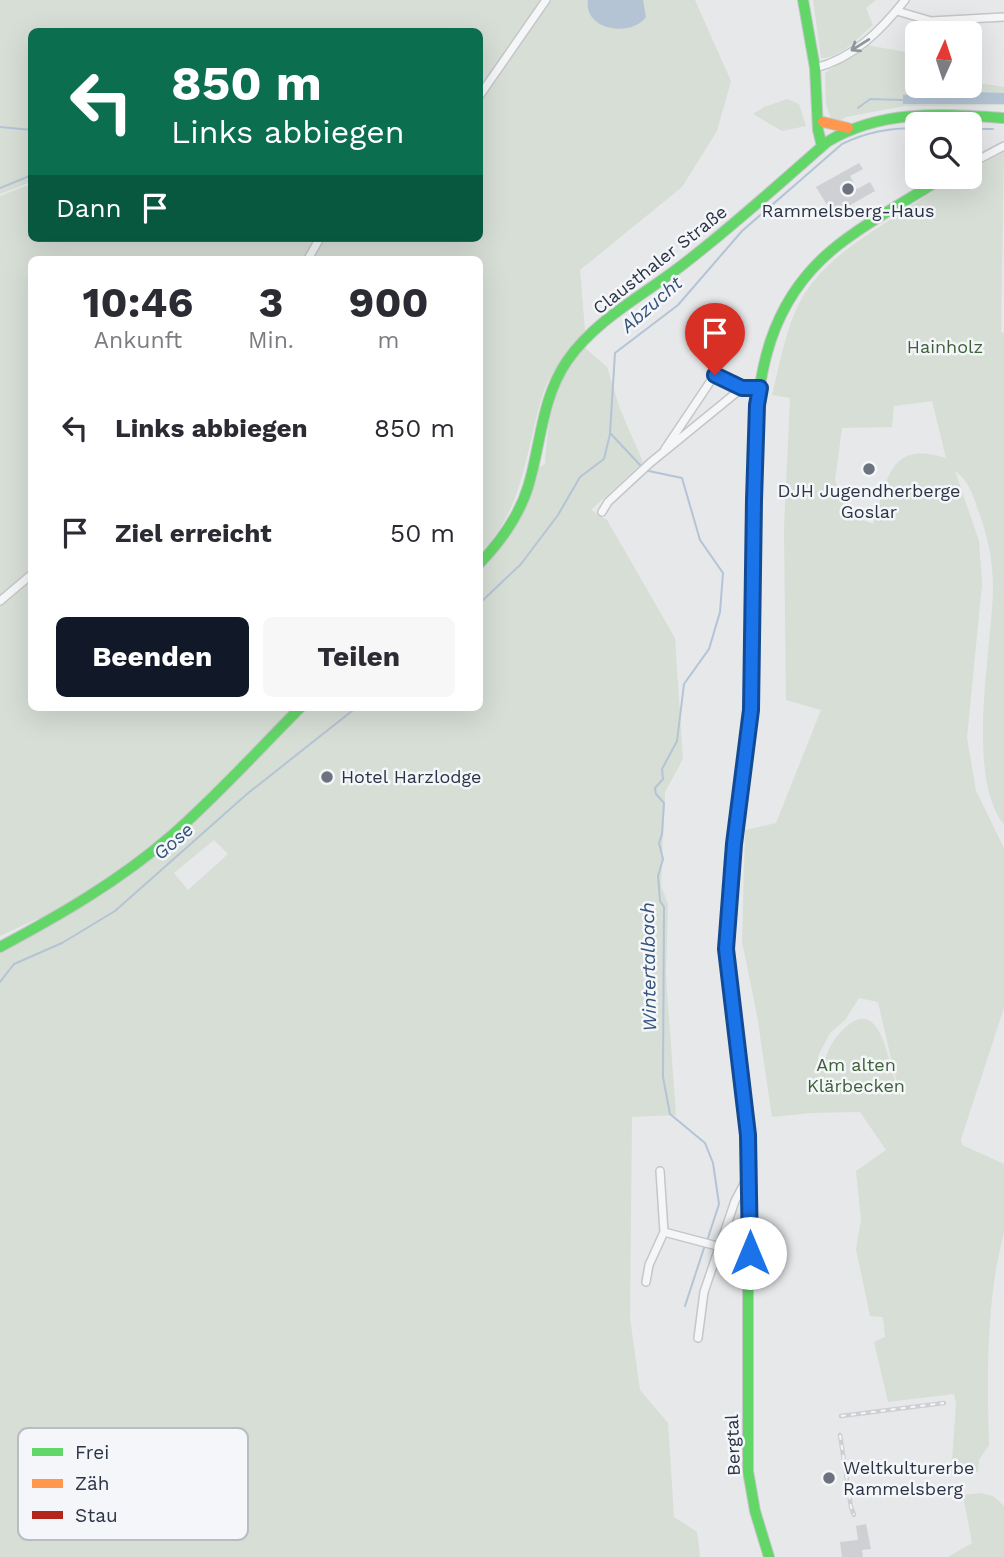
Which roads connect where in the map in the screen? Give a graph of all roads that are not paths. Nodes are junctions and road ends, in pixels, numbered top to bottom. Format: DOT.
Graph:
graph roads {
  1 [pos="546,0"];
  2 [pos="803,0"];
  3 [pos="905,0"];
  4 [pos="897,10"];
  5 [pos="1004,17"];
  6 [pos="815,68"];
  7 [pos="483,91"];
  8 [pos="1004,115"];
  9 [pos="821,117"];
  10 [pos="850,128"];
  11 [pos="825,144"];
  12 [pos="1004,146"];
  13 [pos="982,158"];
  14 [pos="924,189"];
  15 [pos="742,388"];
  16 [pos="760,388"];
  17 [pos="660,455"];
  18 [pos="602,512"];
  19 [pos="483,560"];
  20 [pos="28,577"];
  21 [pos="0,601"];
  22 [pos="297,711"];
  23 [pos="0,947"];
  24 [pos="660,1171"];
  25 [pos="749,1174"];
  26 [pos="664,1232"];
  27 [pos="721,1247"];
  28 [pos="646,1282"];
  29 [pos="698,1338"];
  30 [pos="769,1557"];
  1 -- 7 [label="street"];
  2 -- 6 [label="street"];
  3 -- 4 [label="street"];
  4 -- 5 [label="street"];
  4 -- 6 [label="street, one-way"];
  6 -- 9 [label="street"];
  8 -- 10 [label="street, Clausthaler Straße"];
  9 -- 10 [label="street"];
  9 -- 11 [label="street"];
  10 -- 11 [label="street, Clausthaler Straße"];
  11 -- 19 [label="street, Clausthaler Straße"];
  12 -- 13 [label="street"];
  14 -- 16 [label="street, Bergtal"];
  15 -- 16 [label="street"];
  15 -- 17 [label="street"];
  15 -- 17 [label="street"];
  16 -- 25 [label="street, Bergtal"];
  17 -- 18 [label="street"];
  20 -- 21 [label="street"];
  22 -- 23 [label="street"];
  24 -- 26 [label="street"];
  25 -- 27 [label="street"];
  25 -- 30 [label="street, Bergtal"];
  26 -- 27 [label="street"];
  26 -- 28 [label="street"];
  27 -- 29 [label="street"];
}
